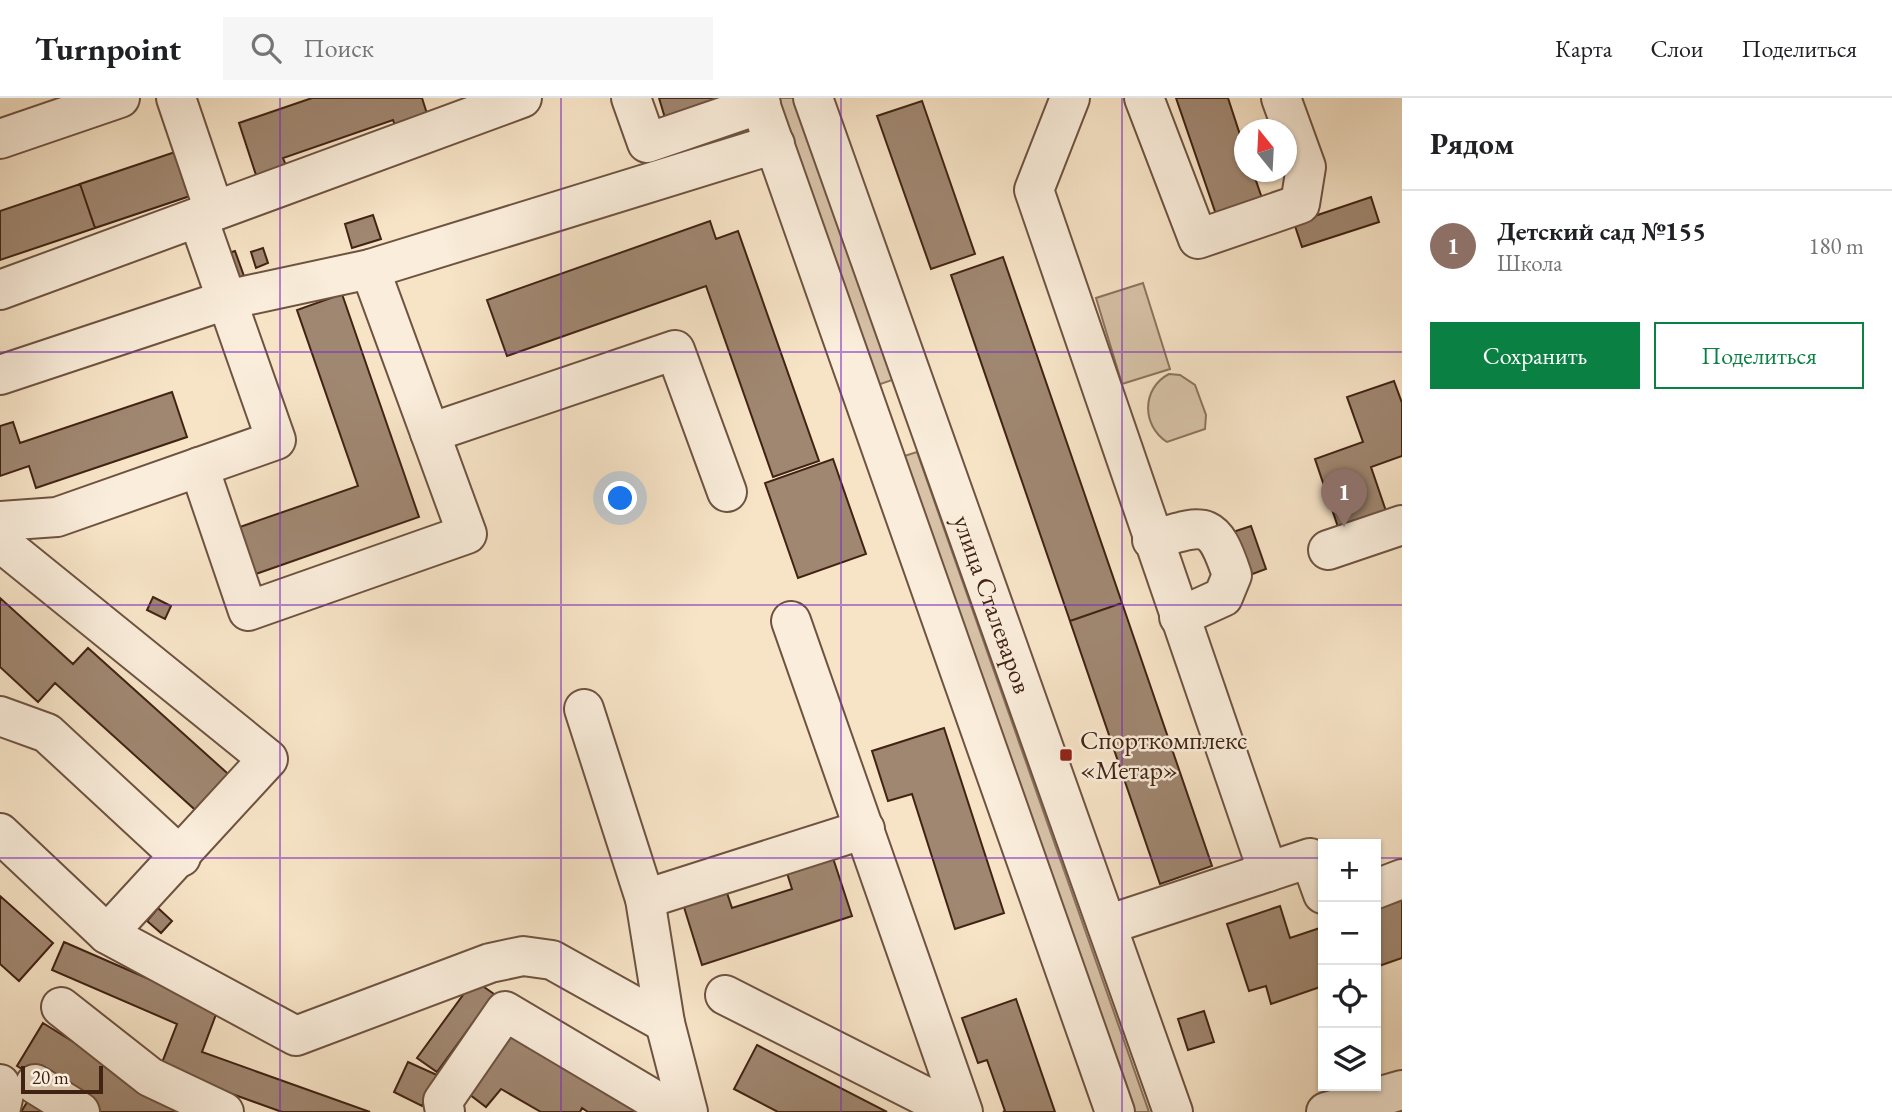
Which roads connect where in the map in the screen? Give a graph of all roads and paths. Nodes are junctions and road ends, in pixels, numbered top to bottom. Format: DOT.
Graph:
graph roads {
  1 [pos="120,98"];
  2 [pos="176,98"];
  3 [pos="522,98"];
  4 [pos="631,98"];
  5 [pos="813,98"];
  6 [pos="1070,98"];
  7 [pos="1144,98"];
  8 [pos="1281,98"];
  9 [pos="760,101"];
  10 [pos="0,139"];
  11 [pos="775,144"];
  12 [pos="206,214"];
  13 [pos="370,269"];
  14 [pos="0,290"];
  15 [pos="226,300"];
  16 [pos="0,375"];
  17 [pos="922,406"];
  18 [pos="872,422"];
  19 [pos="430,433"];
  20 [pos="199,467"];
  21 [pos="727,492"];
  22 [pos="0,521"];
  23 [pos="1402,525"];
  24 [pos="1152,540"];
  25 [pos="0,542"];
  26 [pos="1328,550"];
  27 [pos="1179,617"];
  28 [pos="791,621"];
  29 [pos="584,709"];
  30 [pos="0,716"];
  31 [pos="865,829"];
  32 [pos="0,833"];
  33 [pos="181,857"];
  34 [pos="1268,872"];
  35 [pos="1402,879"];
  36 [pos="1318,880"];
  37 [pos="1381,887"];
  38 [pos="645,899"];
  39 [pos="1107,925"];
  40 [pos="107,934"];
  41 [pos="725,995"];
  42 [pos="61,1007"];
  43 [pos="665,1023"];
  44 [pos="18,1084"];
  45 [pos="1402,1090"];
  46 [pos="0,1112"];
  47 [pos="80,1112"];
  48 [pos="225,1112"];
  49 [pos="445,1112"];
  50 [pos="675,1112"];
  51 [pos="688,1112"];
  52 [pos="956,1112"];
  53 [pos="963,1112"];
  54 [pos="1115,1112"];
  55 [pos="1173,1112"];
  56 [pos="1326,1112"];
  1 -- 10 [label="street"];
  2 -- 12 [label="street"];
  3 -- 12 [label="street"];
  4 -- 9 [label="street"];
  5 -- 17 [label="street, улица Сталеваров"];
  6 -- 24 [label="street"];
  7 -- 8 [label="street"];
  9 -- 11 [label="street, улица Сталеваров"];
  11 -- 13 [label="street"];
  11 -- 18 [label="street, улица Сталеваров"];
  12 -- 14 [label="street"];
  12 -- 15 [label="street"];
  13 -- 15 [label="street"];
  13 -- 19 [label="street"];
  15 -- 16 [label="street"];
  15 -- 20 [label="street"];
  17 -- 18 [label="street"];
  17 -- 39 [label="street, улица Сталеваров"];
  18 -- 54 [label="street, улица Сталеваров"];
  19 -- 20 [label="street"];
  19 -- 21 [label="street"];
  20 -- 22 [label="street"];
  23 -- 26 [label="street"];
  24 -- 27 [label="street"];
  24 -- 27 [label="street"];
  25 -- 33 [label="street"];
  27 -- 34 [label="street"];
  28 -- 31 [label="street"];
  29 -- 38 [label="street"];
  30 -- 33 [label="street"];
  31 -- 38 [label="street"];
  31 -- 53 [label="street"];
  32 -- 40 [label="street"];
  33 -- 40 [label="street"];
  34 -- 36 [label="street"];
  34 -- 39 [label="street"];
  35 -- 37 [label="street"];
  38 -- 43 [label="street"];
  39 -- 55 [label="street, улица Сталеваров"];
  40 -- 43 [label="street"];
  41 -- 52 [label="street"];
  42 -- 48 [label="street"];
  43 -- 51 [label="street"];
  44 -- 46 [label="street"];
  44 -- 47 [label="street"];
  45 -- 56 [label="street"];
  49 -- 50 [label="street"];
}
